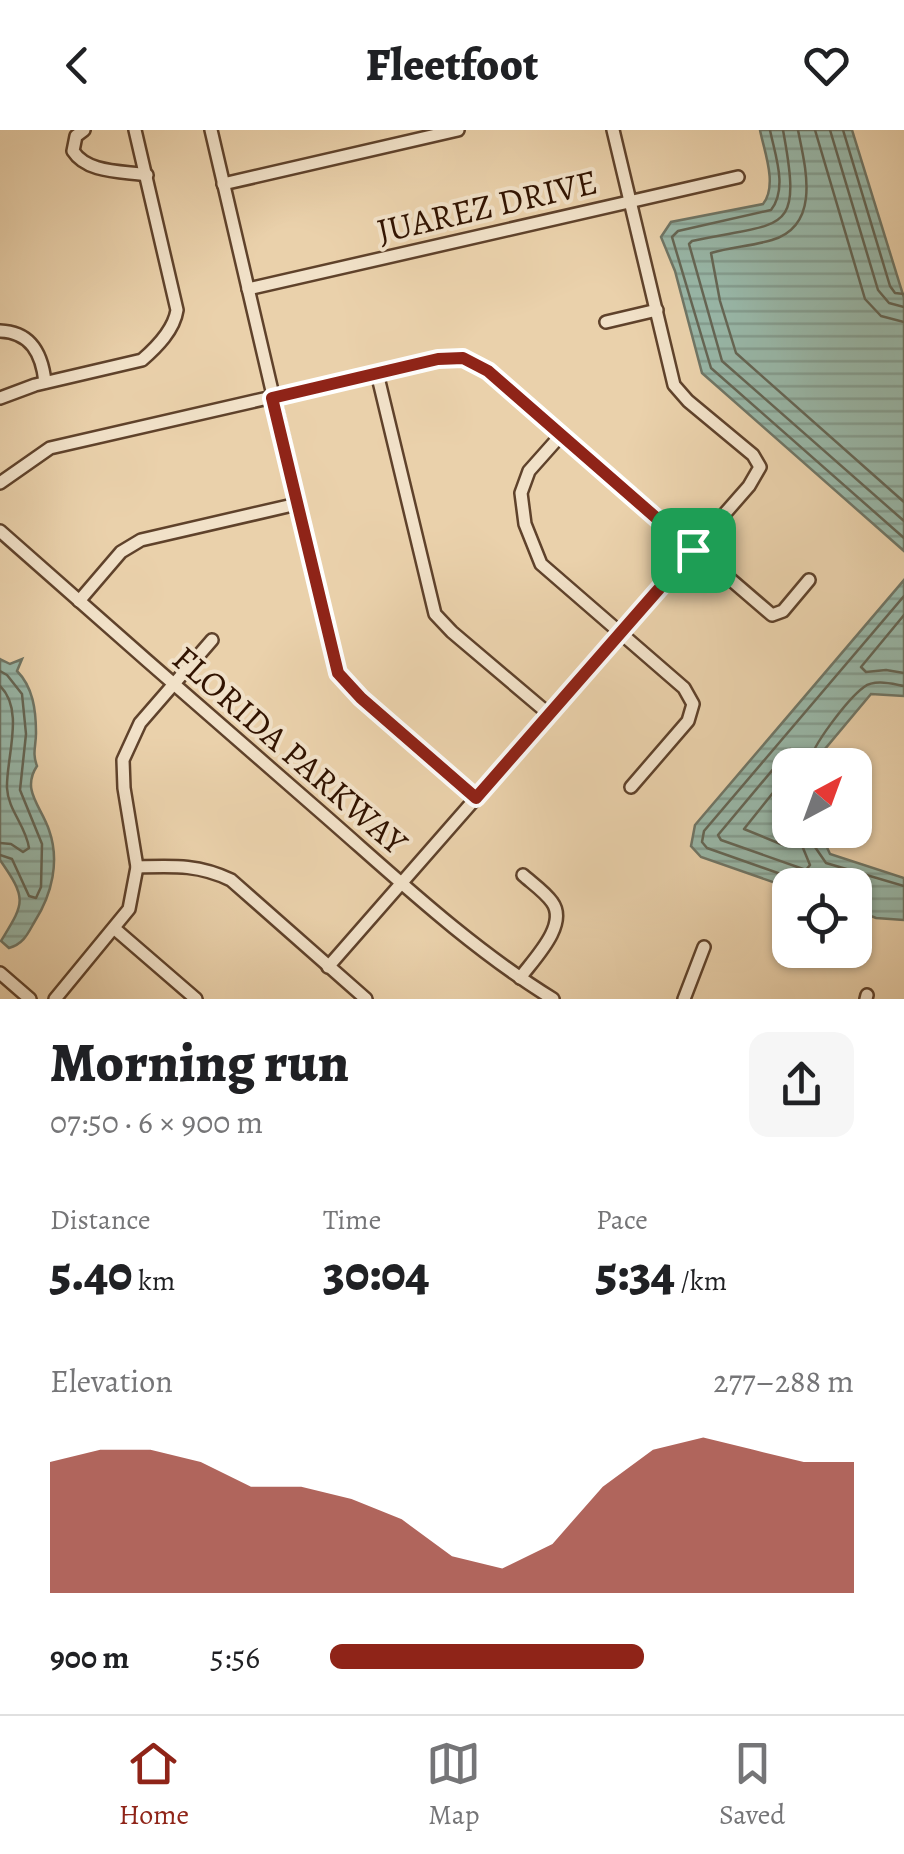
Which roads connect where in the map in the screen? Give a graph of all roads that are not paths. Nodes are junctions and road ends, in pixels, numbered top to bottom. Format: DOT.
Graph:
graph roads {
  1 [pos="84,130"];
  2 [pos="135,130"];
  3 [pos="211,130"];
  4 [pos="458,130"];
  5 [pos="613,130"];
  6 [pos="147,175"];
  7 [pos="738,177"];
  8 [pos="223,184"];
  9 [pos="631,202"];
  10 [pos="248,290"];
  11 [pos="657,310"];
  12 [pos="606,322"];
  13 [pos="0,331"];
  14 [pos="377,373"];
  15 [pos="46,382"];
  16 [pos="0,398"];
  17 [pos="272,398"];
  18 [pos="562,436"];
  19 [pos="0,483"];
  20 [pos="296,504"];
  21 [pos="0,531"];
  22 [pos="693,550"];
  23 [pos="809,580"];
  24 [pos="79,601"];
  25 [pos="621,632"];
  26 [pos="212,640"];
  27 [pos="174,684"];
  28 [pos="550,715"];
  29 [pos="631,787"];
  30 [pos="476,798"];
  31 [pos="137,867"];
  32 [pos="523,874"];
  33 [pos="402,884"];
  34 [pos="115,929"];
  35 [pos="704,947"];
  36 [pos="328,966"];
  37 [pos="0,973"];
  38 [pos="520,978"];
  39 [pos="30,999"];
  40 [pos="55,999"];
  41 [pos="196,999"];
  42 [pos="366,999"];
  43 [pos="553,999"];
  44 [pos="684,999"];
  1 -- 6 [label="street"];
  2 -- 6 [label="street"];
  3 -- 8 [label="street"];
  4 -- 8 [label="street"];
  5 -- 9 [label="street"];
  6 -- 15 [label="street"];
  7 -- 9 [label="street, JUAREZ DRIVE"];
  8 -- 10 [label="street"];
  9 -- 10 [label="street, JUAREZ DRIVE"];
  9 -- 11 [label="street"];
  10 -- 17 [label="street"];
  11 -- 12 [label="street"];
  11 -- 22 [label="street"];
  13 -- 15 [label="street"];
  14 -- 17 [label="street"];
  14 -- 18 [label="street"];
  14 -- 28 [label="street"];
  15 -- 16 [label="street"];
  17 -- 19 [label="street"];
  17 -- 20 [label="street"];
  18 -- 22 [label="street"];
  18 -- 25 [label="street"];
  20 -- 24 [label="street"];
  20 -- 30 [label="street"];
  21 -- 24 [label="street, FLORIDA PARKWAY"];
  22 -- 23 [label="street"];
  22 -- 25 [label="street"];
  24 -- 27 [label="street, FLORIDA PARKWAY"];
  25 -- 28 [label="street"];
  25 -- 29 [label="street"];
  26 -- 27 [label="street"];
  27 -- 31 [label="street"];
  27 -- 33 [label="street, FLORIDA PARKWAY"];
  28 -- 30 [label="street"];
  30 -- 33 [label="street"];
  31 -- 34 [label="street"];
  31 -- 36 [label="street"];
  32 -- 38 [label="street"];
  33 -- 36 [label="street"];
  33 -- 38 [label="street, FLORIDA PARKWAY"];
  34 -- 40 [label="street"];
  34 -- 41 [label="street"];
  35 -- 44 [label="street"];
  36 -- 42 [label="street"];
  37 -- 39 [label="street"];
  38 -- 43 [label="street, FLORIDA PARKWAY"];
}
